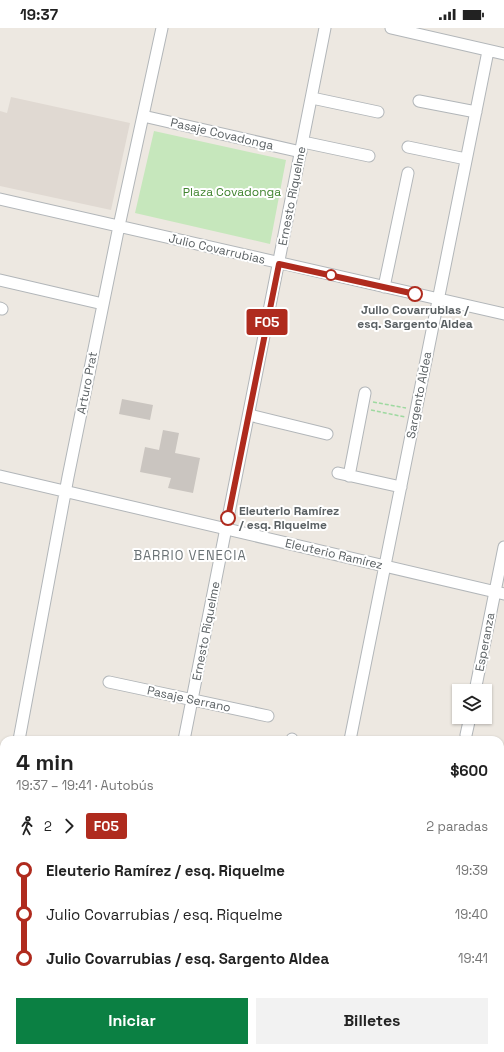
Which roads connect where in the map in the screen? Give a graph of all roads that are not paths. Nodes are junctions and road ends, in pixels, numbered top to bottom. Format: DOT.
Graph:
graph roads {
  1 [pos="162,28"];
  2 [pos="326,28"];
  3 [pos="391,28"];
  4 [pos="488,51"];
  5 [pos="504,54"];
  6 [pos="312,98"];
  7 [pos="419,101"];
  8 [pos="378,112"];
  9 [pos="476,112"];
  10 [pos="143,116"];
  11 [pos="302,147"];
  12 [pos="408,147"];
  13 [pos="368,156"];
  14 [pos="466,160"];
  15 [pos="408,173"];
  16 [pos="0,199"];
  17 [pos="119,226"];
  18 [pos="279,264"];
  19 [pos="0,280"];
  20 [pos="384,287"];
  21 [pos="438,299"];
  22 [pos="103,304"];
  23 [pos="504,314"];
  24 [pos="364,401"];
  25 [pos="249,414"];
  26 [pos="327,434"];
  27 [pos="0,476"];
  28 [pos="401,487"];
  29 [pos="65,491"];
  30 [pos="226,529"];
  31 [pos="504,547"];
  32 [pos="385,566"];
  33 [pos="499,593"];
  34 [pos="109,682"];
  35 [pos="477,684"];
  36 [pos="192,699"];
  37 [pos="268,716"];
  38 [pos="468,724"];
  39 [pos="466,735"];
  40 [pos="20,736"];
  41 [pos="185,736"];
  42 [pos="351,736"];
  1 -- 10 [label="street, Arturo Prat"];
  2 -- 6 [label="street, Ernesto Riquelme"];
  3 -- 4 [label="street"];
  4 -- 5 [label="street"];
  4 -- 9 [label="street, Sargento Aldea"];
  6 -- 8 [label="street"];
  6 -- 11 [label="street, Ernesto Riquelme"];
  7 -- 9 [label="street"];
  9 -- 14 [label="street, Sargento Aldea"];
  10 -- 11 [label="street, Pasaje Covadonga"];
  10 -- 17 [label="street, Arturo Prat"];
  11 -- 13 [label="street, Pasaje Covadonga"];
  11 -- 18 [label="street, Ernesto Riquelme"];
  12 -- 14 [label="street"];
  14 -- 21 [label="street, Sargento Aldea"];
  15 -- 20 [label="street"];
  16 -- 17 [label="street, Julio Covarrubias"];
  17 -- 18 [label="street, Julio Covarrubias"];
  17 -- 22 [label="street, Arturo Prat"];
  18 -- 20 [label="street, Julio Covarrubias"];
  18 -- 25 [label="street, Ernesto Riquelme"];
  19 -- 22 [label="street"];
  20 -- 21 [label="street, Julio Covarrubias"];
  21 -- 23 [label="street, Julio Covarrubias"];
  21 -- 28 [label="street, Sargento Aldea"];
  22 -- 29 [label="street, Arturo Prat"];
  24 -- 28 [label="street"];
  25 -- 26 [label="street"];
  25 -- 30 [label="street, Ernesto Riquelme"];
  27 -- 29 [label="street, Eleuterio Ramírez"];
  28 -- 32 [label="street, Sargento Aldea"];
  29 -- 30 [label="street, Eleuterio Ramírez"];
  29 -- 40 [label="street, Arturo Prat"];
  30 -- 32 [label="street, Eleuterio Ramírez"];
  30 -- 36 [label="street, Ernesto Riquelme"];
  31 -- 33 [label="street, Esperanza"];
  32 -- 33 [label="street, Eleuterio Ramírez"];
  32 -- 42 [label="street, Sargento Aldea"];
  33 -- 35 [label="street, Esperanza"];
  34 -- 36 [label="street, Pasaje Serrano"];
  36 -- 37 [label="street, Pasaje Serrano"];
  36 -- 41 [label="street, Ernesto Riquelme"];
  38 -- 39 [label="street"];
}
